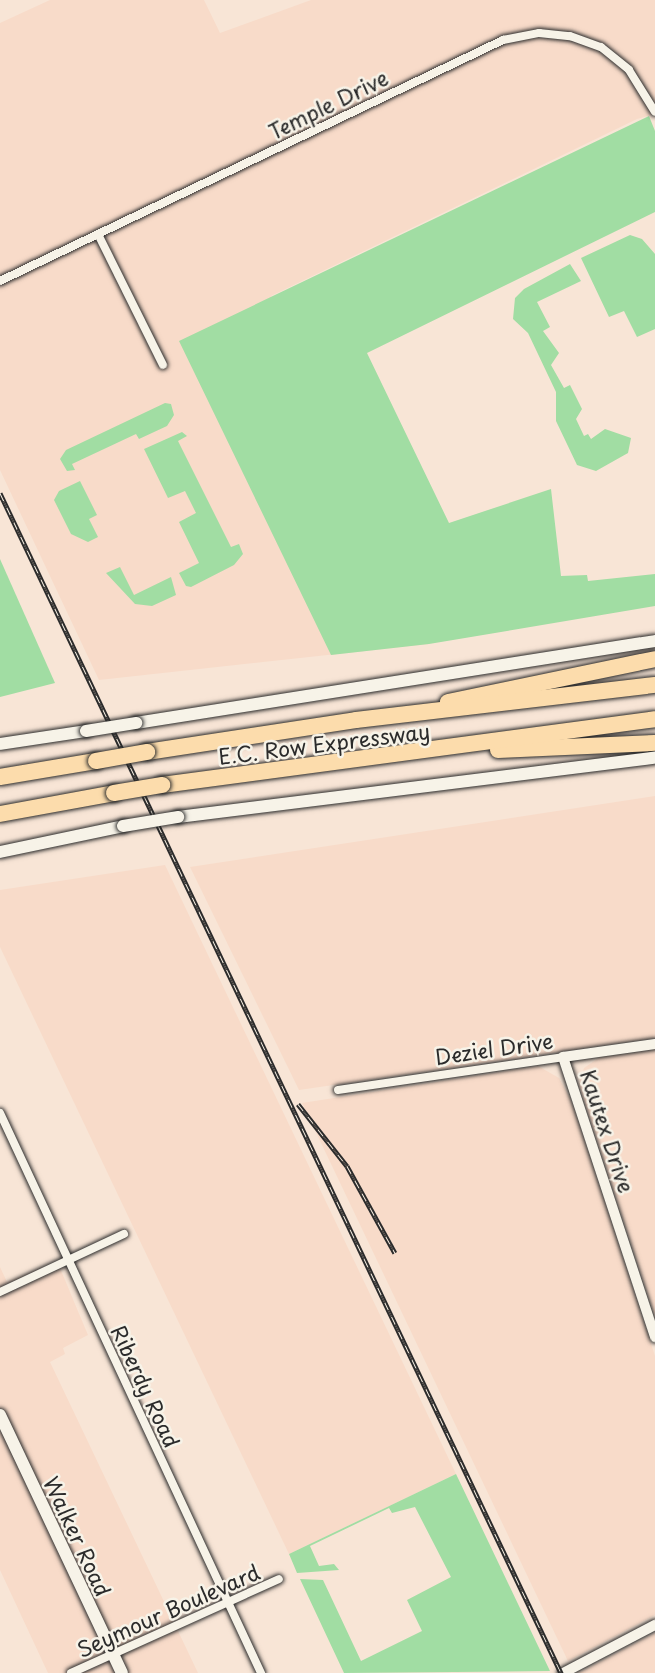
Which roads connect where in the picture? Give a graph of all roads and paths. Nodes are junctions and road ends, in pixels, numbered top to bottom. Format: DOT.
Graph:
graph roads {
  1 [pos="655,112"];
  2 [pos="98,234"];
  3 [pos="0,281"];
  4 [pos="163,365"];
  5 [pos="655,640"];
  6 [pos="655,659"];
  7 [pos="655,685"];
  8 [pos="655,719"];
  9 [pos="356,720"];
  10 [pos="655,743"];
  11 [pos="0,744"];
  12 [pos="404,754"];
  13 [pos="655,758"];
  14 [pos="0,777"];
  15 [pos="0,814"];
  16 [pos="0,852"];
  17 [pos="655,1044"];
  18 [pos="563,1057"];
  19 [pos="338,1090"];
  20 [pos="0,1113"];
  21 [pos="124,1234"];
  22 [pos="68,1261"];
  23 [pos="0,1292"];
  24 [pos="655,1337"];
  25 [pos="0,1415"];
  26 [pos="279,1578"];
  27 [pos="228,1602"];
  28 [pos="655,1625"];
  29 [pos="113,1654"];
  30 [pos="71,1673"];
  31 [pos="122,1673"];
  32 [pos="261,1673"];
  33 [pos="564,1673"];
  1 -- 2 [label="street, Temple Drive"];
  2 -- 3 [label="street, Temple Drive"];
  2 -- 4 [label="street"];
  5 -- 11 [label="main road, bridge"];
  6 -- 9 [label="highway"];
  7 -- 9 [label="highway, E.C. Row Expressway"];
  8 -- 12 [label="highway, E.C. Row Expressway"];
  9 -- 14 [label="highway, E.C. Row Expressway, bridge"];
  10 -- 12 [label="highway"];
  12 -- 15 [label="highway, E.C. Row Expressway, bridge"];
  13 -- 16 [label="main road, bridge"];
  17 -- 18 [label="street, Deziel Drive"];
  18 -- 19 [label="street, Deziel Drive"];
  18 -- 24 [label="street, Kautex Drive"];
  20 -- 22 [label="street, Riberdy Road"];
  21 -- 22 [label="street"];
  22 -- 23 [label="street"];
  22 -- 27 [label="street, Riberdy Road"];
  25 -- 29 [label="main road, Walker Road"];
  26 -- 27 [label="street, Seymour Boulevard"];
  27 -- 29 [label="street, Seymour Boulevard"];
  27 -- 32 [label="street, Riberdy Road"];
  28 -- 33 [label="street"];
  29 -- 30 [label="street, Seymour Boulevard"];
  29 -- 31 [label="main road, Walker Road"];
}
